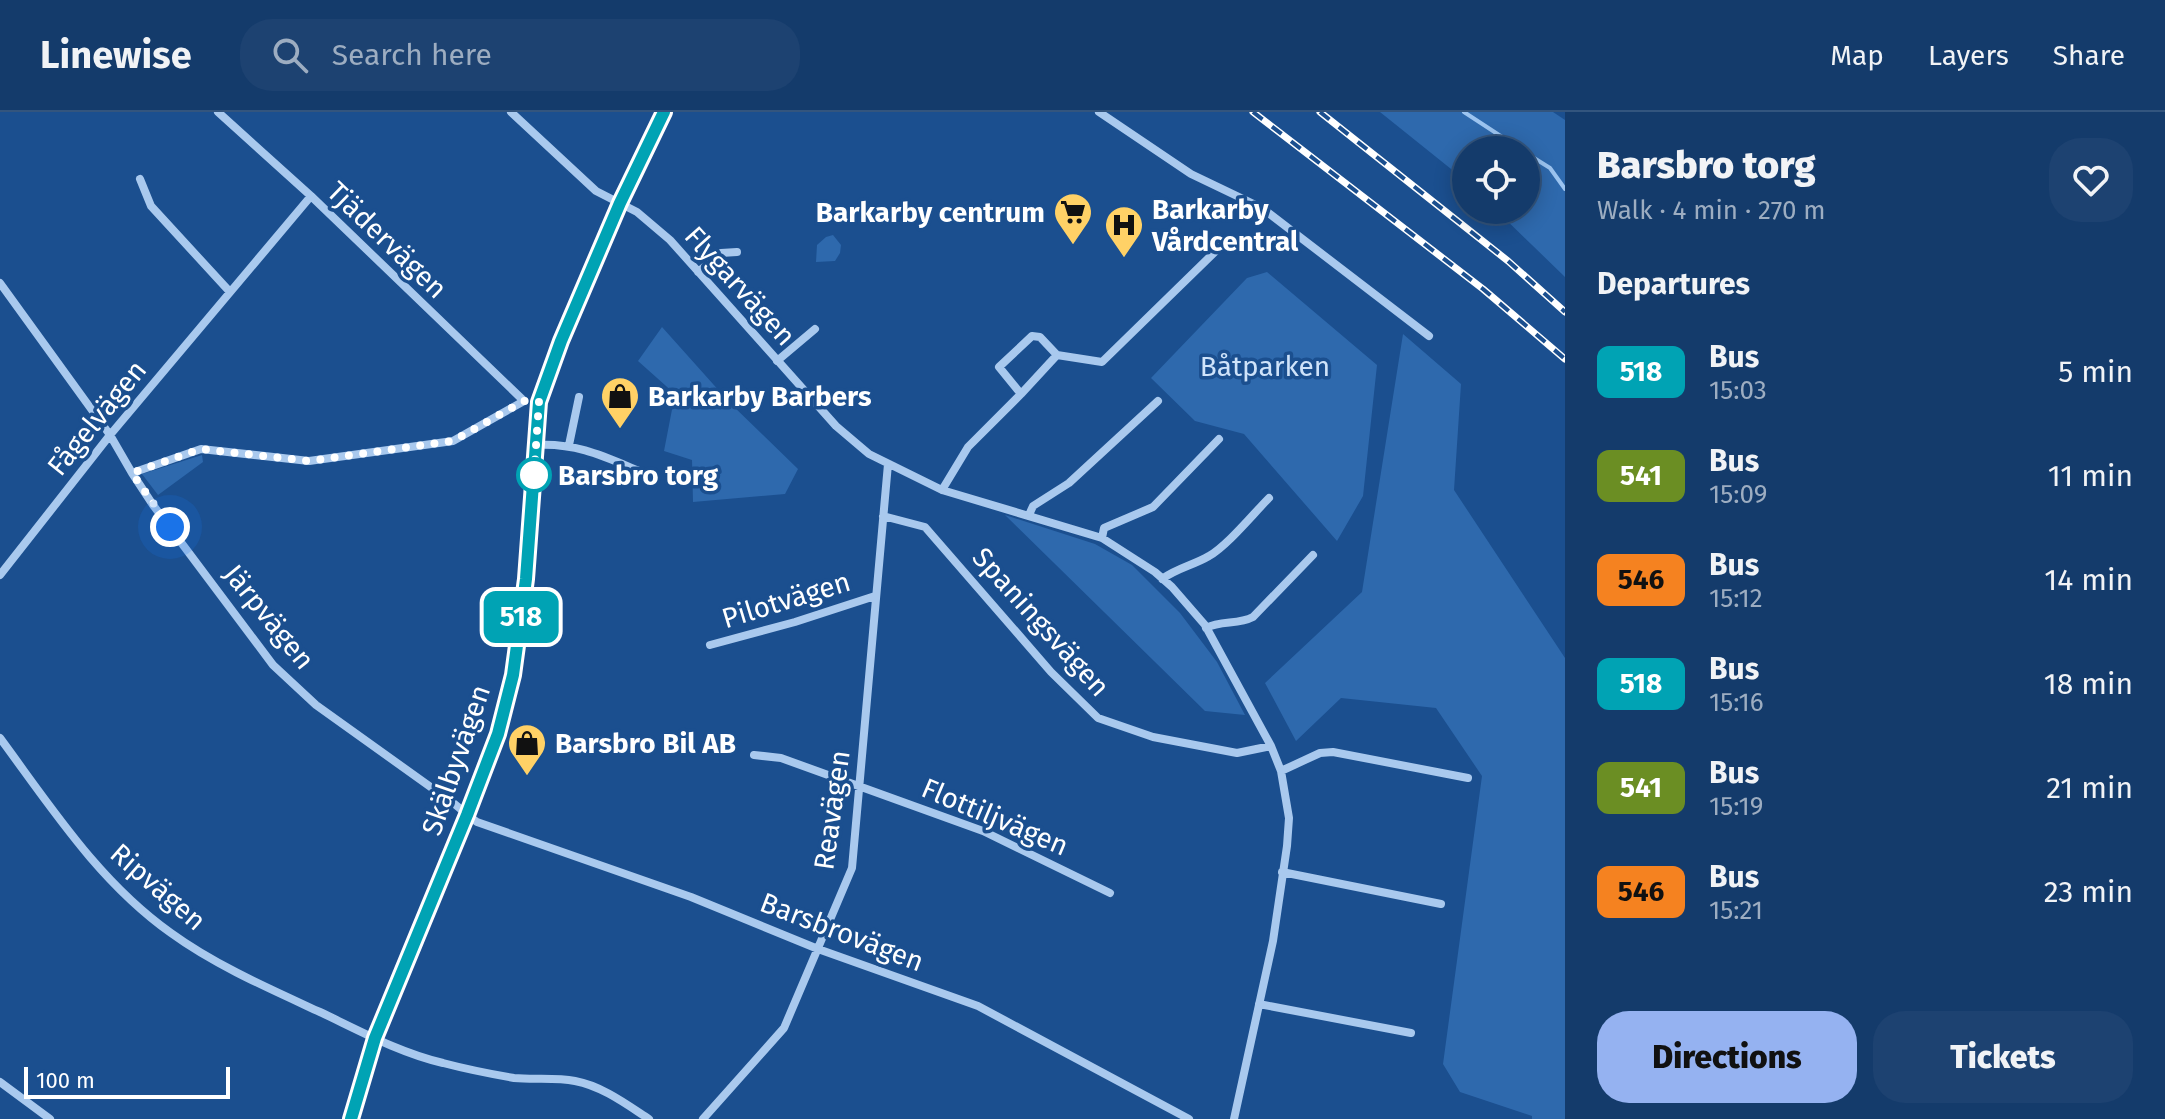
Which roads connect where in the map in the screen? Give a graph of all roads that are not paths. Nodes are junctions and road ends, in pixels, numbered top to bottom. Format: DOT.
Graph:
graph roads {
  1 [pos="218,112"];
  2 [pos="511,112"];
  3 [pos="664,112"];
  4 [pos="1099,112"];
  5 [pos="140,179"];
  6 [pos="311,196"];
  7 [pos="620,203"];
  8 [pos="1224,243"];
  9 [pos="737,252"];
  10 [pos="698,272"];
  11 [pos="0,283"];
  12 [pos="230,292"];
  13 [pos="815,329"];
  14 [pos="1429,336"];
  15 [pos="1057,355"];
  16 [pos="777,361"];
  17 [pos="1021,394"];
  18 [pos="579,397"];
  19 [pos="1158,401"];
  20 [pos="532,402"];
  21 [pos="110,435"];
  22 [pos="1219,439"];
  23 [pos="537,445"];
  24 [pos="569,445"];
  25 [pos="888,464"];
  26 [pos="639,471"];
  27 [pos="132,473"];
  28 [pos="942,490"];
  29 [pos="1269,498"];
  30 [pos="1029,515"];
  31 [pos="883,516"];
  32 [pos="1102,538"];
  33 [pos="1313,555"];
  34 [pos="0,575"];
  35 [pos="1162,579"];
  36 [pos="875,596"];
  37 [pos="1206,628"];
  38 [pos="710,645"];
  39 [pos="0,738"];
  40 [pos="1271,746"];
  41 [pos="754,755"];
  42 [pos="1281,771"];
  43 [pos="1468,778"];
  44 [pos="860,787"];
  45 [pos="467,815"];
  46 [pos="1282,872"];
  47 [pos="1110,893"];
  48 [pos="1441,904"];
  49 [pos="818,949"];
  50 [pos="1259,1004"];
  51 [pos="1411,1033"];
  52 [pos="375,1038"];
  53 [pos="0,1082"];
  54 [pos="50,1119"];
  55 [pos="351,1119"];
  56 [pos="649,1119"];
  57 [pos="703,1119"];
  58 [pos="1189,1119"];
  59 [pos="1234,1119"];
  1 -- 6 [label="street, Tjädervägen"];
  2 -- 7 [label="street, Flygarvägen"];
  3 -- 7 [label="street, Skälbyvägen"];
  4 -- 14 [label="street"];
  5 -- 12 [label="street"];
  6 -- 12 [label="street, Fågelvägen"];
  6 -- 20 [label="street, Tjädervägen"];
  7 -- 10 [label="street, Flygarvägen"];
  7 -- 20 [label="street, Skälbyvägen"];
  8 -- 15 [label="street"];
  9 -- 10 [label="street"];
  10 -- 16 [label="street, Flygarvägen"];
  11 -- 21 [label="street, Järpvägen"];
  12 -- 21 [label="street, Fågelvägen"];
  13 -- 16 [label="street"];
  15 -- 17 [label="street"];
  15 -- 17 [label="street"];
  16 -- 25 [label="street, Flygarvägen"];
  17 -- 28 [label="street"];
  18 -- 24 [label="street"];
  19 -- 30 [label="street"];
  20 -- 23 [label="street, Skälbyvägen"];
  20 -- 27 [label="street"];
  21 -- 27 [label="street, Järpvägen"];
  21 -- 34 [label="street, Fågelvägen"];
  22 -- 32 [label="street"];
  23 -- 24 [label="street"];
  23 -- 45 [label="street, Skälbyvägen"];
  24 -- 26 [label="street"];
  25 -- 28 [label="street, Flygarvägen"];
  25 -- 31 [label="street, Reavägen"];
  27 -- 45 [label="street, Järpvägen"];
  28 -- 30 [label="street, Flygarvägen"];
  29 -- 35 [label="street"];
  30 -- 32 [label="street, Flygarvägen"];
  31 -- 36 [label="street, Reavägen"];
  31 -- 40 [label="street, Spaningsvägen"];
  32 -- 35 [label="street, Flygarvägen"];
  33 -- 37 [label="street"];
  35 -- 37 [label="street, Flygarvägen"];
  36 -- 38 [label="street, Pilotvägen"];
  36 -- 44 [label="street, Reavägen"];
  37 -- 40 [label="street, Flygarvägen"];
  39 -- 52 [label="street, Ripvägen"];
  40 -- 42 [label="street, Flygarvägen"];
  41 -- 44 [label="street, Flottiljvägen"];
  42 -- 43 [label="street"];
  42 -- 46 [label="street, Flygarvägen"];
  44 -- 47 [label="street, Flottiljvägen"];
  44 -- 49 [label="street, Reavägen"];
  45 -- 49 [label="street, Barsbrovägen"];
  45 -- 52 [label="street, Skälbyvägen"];
  46 -- 48 [label="street"];
  46 -- 50 [label="street, Flygarvägen"];
  49 -- 57 [label="street, Reavägen"];
  49 -- 58 [label="street, Barsbrovägen"];
  50 -- 51 [label="street"];
  50 -- 59 [label="street, Flygarvägen"];
  52 -- 55 [label="street, Skälbyvägen"];
  52 -- 56 [label="street, Ripvägen"];
  53 -- 54 [label="street"];
}
